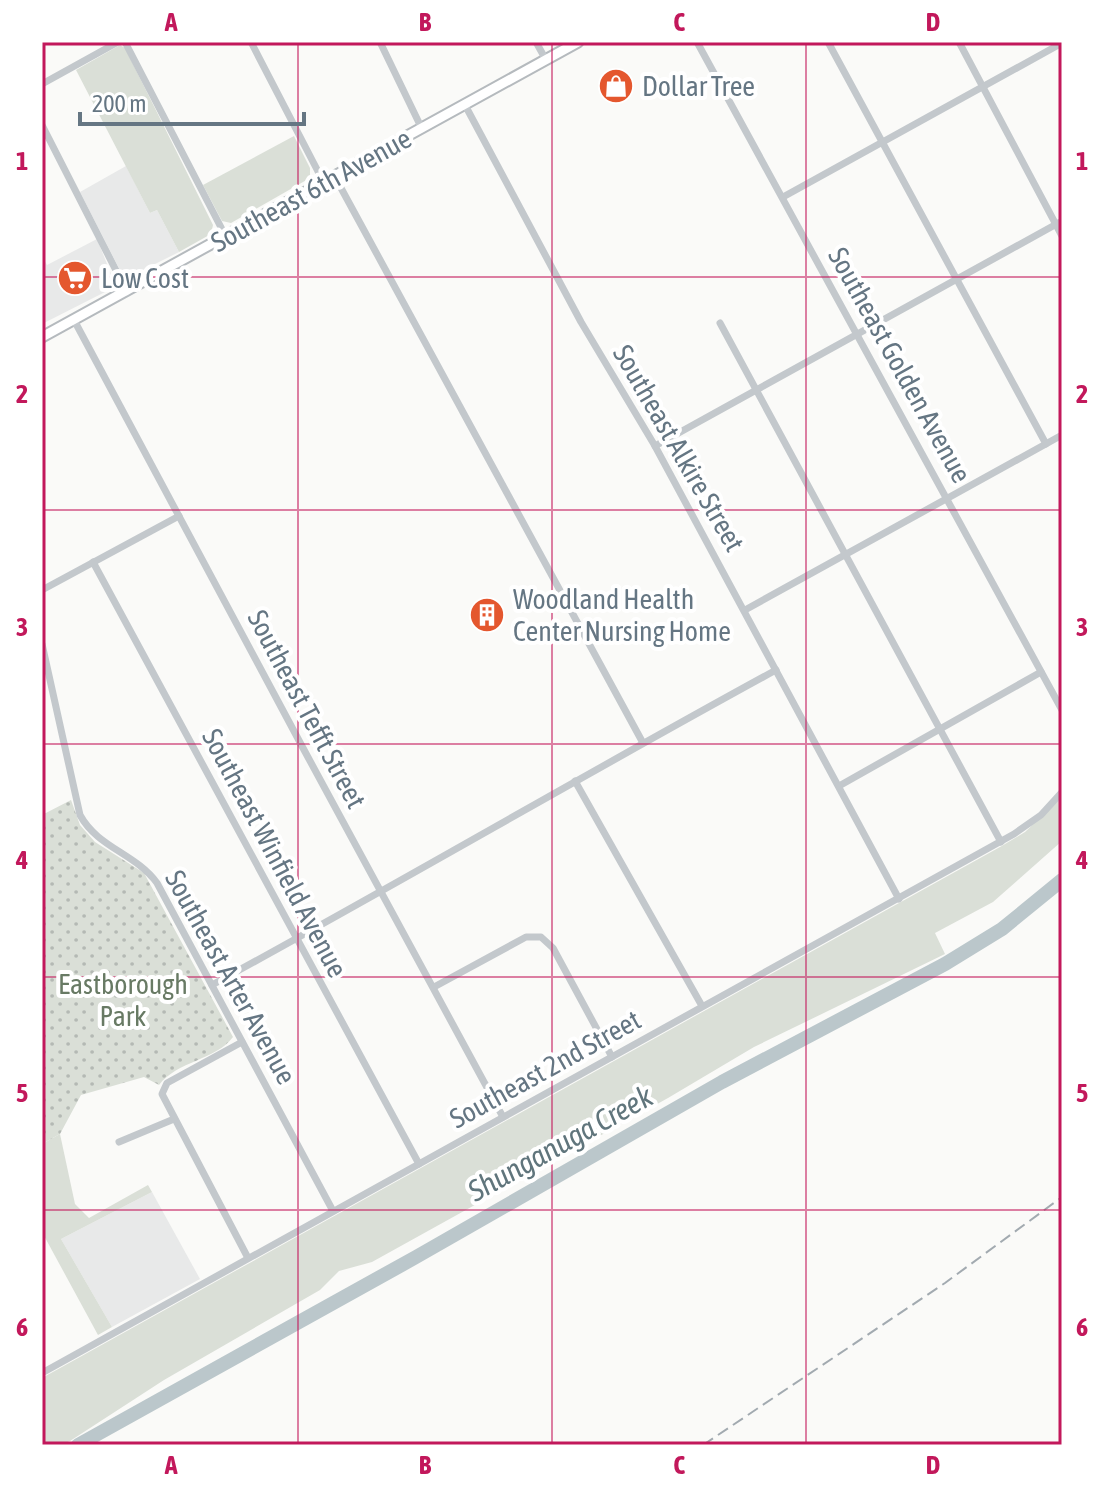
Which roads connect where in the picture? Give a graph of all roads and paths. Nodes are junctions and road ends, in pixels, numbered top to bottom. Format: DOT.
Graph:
graph roads {
  1 [pos="118,42"];
  2 [pos="125,42"];
  3 [pos="251,42"];
  4 [pos="380,42"];
  5 [pos="536,42"];
  6 [pos="578,42"];
  7 [pos="697,42"];
  8 [pos="828,42"];
  9 [pos="959,42"];
  10 [pos="1062,43"];
  11 [pos="546,60"];
  12 [pos="42,84"];
  13 [pos="982,88"];
  14 [pos="465,105"];
  15 [pos="42,125"];
  16 [pos="422,129"];
  17 [pos="882,142"];
  18 [pos="335,177"];
  19 [pos="324,183"];
  20 [pos="783,197"];
  21 [pos="1059,223"];
  22 [pos="1062,236"];
  23 [pos="226,237"];
  24 [pos="957,279"];
  25 [pos="127,292"];
  26 [pos="74,320"];
  27 [pos="720,323"];
  28 [pos="858,334"];
  29 [pos="42,337"];
  30 [pos="758,390"];
  31 [pos="1062,435"];
  32 [pos="1046,444"];
  33 [pos="655,446"];
  34 [pos="947,498"];
  35 [pos="179,516"];
  36 [pos="846,555"];
  37 [pos="93,562"];
  38 [pos="42,590"];
  39 [pos="745,610"];
  40 [pos="42,644"];
  41 [pos="776,670"];
  42 [pos="1041,672"];
  43 [pos="1062,710"];
  44 [pos="940,728"];
  45 [pos="643,743"];
  46 [pos="575,781"];
  47 [pos="839,786"];
  48 [pos="1062,792"];
  49 [pos="1001,842"];
  50 [pos="382,892"];
  51 [pos="899,899"];
  52 [pos="297,939"];
  53 [pos="212,985"];
  54 [pos="434,987"];
  55 [pos="702,1006"];
  56 [pos="242,1042"];
  57 [pos="612,1057"];
  58 [pos="503,1117"];
  59 [pos="174,1119"];
  60 [pos="119,1142"];
  61 [pos="419,1164"];
  62 [pos="333,1211"];
  63 [pos="248,1258"];
  64 [pos="42,1373"];
  1 -- 12 [label="street"];
  2 -- 23 [label="street"];
  3 -- 19 [label="street"];
  4 -- 16 [label="street"];
  5 -- 11 [label="street"];
  6 -- 11 [label="main road, Southeast 6th Avenue"];
  7 -- 20 [label="street, Southeast Golden Avenue"];
  8 -- 17 [label="street"];
  9 -- 13 [label="street"];
  10 -- 13 [label="street"];
  11 -- 14 [label="main road, Southeast 6th Avenue"];
  13 -- 17 [label="street"];
  13 -- 21 [label="street"];
  14 -- 16 [label="main road, Southeast 6th Avenue"];
  14 -- 33 [label="street, Southeast Alkire Street"];
  15 -- 25 [label="street"];
  16 -- 18 [label="main road, Southeast 6th Avenue"];
  17 -- 20 [label="street"];
  17 -- 24 [label="street"];
  18 -- 19 [label="main road, Southeast 6th Avenue"];
  18 -- 45 [label="street"];
  19 -- 23 [label="main road, Southeast 6th Avenue"];
  20 -- 28 [label="street, Southeast Golden Avenue"];
  21 -- 22 [label="street"];
  21 -- 24 [label="street"];
  23 -- 25 [label="main road, Southeast 6th Avenue"];
  24 -- 28 [label="street"];
  24 -- 32 [label="street"];
  25 -- 26 [label="main road, Southeast 6th Avenue"];
  26 -- 29 [label="main road, Southeast 6th Avenue"];
  26 -- 35 [label="street, Southeast Tefft Street"];
  27 -- 30 [label="street"];
  28 -- 30 [label="street"];
  28 -- 34 [label="street, Southeast Golden Avenue"];
  30 -- 33 [label="street"];
  30 -- 36 [label="street"];
  31 -- 32 [label="street"];
  32 -- 34 [label="street"];
  33 -- 39 [label="street, Southeast Alkire Street"];
  34 -- 36 [label="street"];
  34 -- 42 [label="street, Southeast Golden Avenue"];
  35 -- 37 [label="street"];
  35 -- 50 [label="street, Southeast Tefft Street"];
  36 -- 39 [label="street"];
  36 -- 44 [label="street"];
  37 -- 38 [label="street"];
  37 -- 52 [label="street, Southeast Winfield Avenue"];
  39 -- 41 [label="street, Southeast Alkire Street"];
  40 -- 53 [label="street, Southeast Arter Avenue"];
  41 -- 45 [label="street"];
  41 -- 47 [label="street, Southeast Alkire Street"];
  42 -- 43 [label="street, Southeast Golden Avenue"];
  42 -- 44 [label="street"];
  44 -- 47 [label="street"];
  44 -- 49 [label="street"];
  45 -- 46 [label="street"];
  46 -- 50 [label="street"];
  46 -- 55 [label="street"];
  47 -- 51 [label="street, Southeast Alkire Street"];
  48 -- 49 [label="street, Southeast 2nd Street"];
  49 -- 51 [label="street, Southeast 2nd Street"];
  50 -- 52 [label="street"];
  50 -- 54 [label="street, Southeast Tefft Street"];
  51 -- 55 [label="street, Southeast 2nd Street"];
  52 -- 53 [label="street"];
  52 -- 61 [label="street, Southeast Winfield Avenue"];
  53 -- 56 [label="street, Southeast Arter Avenue"];
  54 -- 57 [label="street"];
  54 -- 58 [label="street, Southeast Tefft Street"];
  55 -- 57 [label="street, Southeast 2nd Street"];
  56 -- 59 [label="street"];
  56 -- 62 [label="street, Southeast Arter Avenue"];
  57 -- 58 [label="street, Southeast 2nd Street"];
  58 -- 61 [label="street, Southeast 2nd Street"];
  59 -- 60 [label="street"];
  59 -- 63 [label="street"];
  61 -- 62 [label="street, Southeast 2nd Street"];
  62 -- 63 [label="street, Southeast 2nd Street"];
  63 -- 64 [label="street, Southeast 2nd Street"];
}
